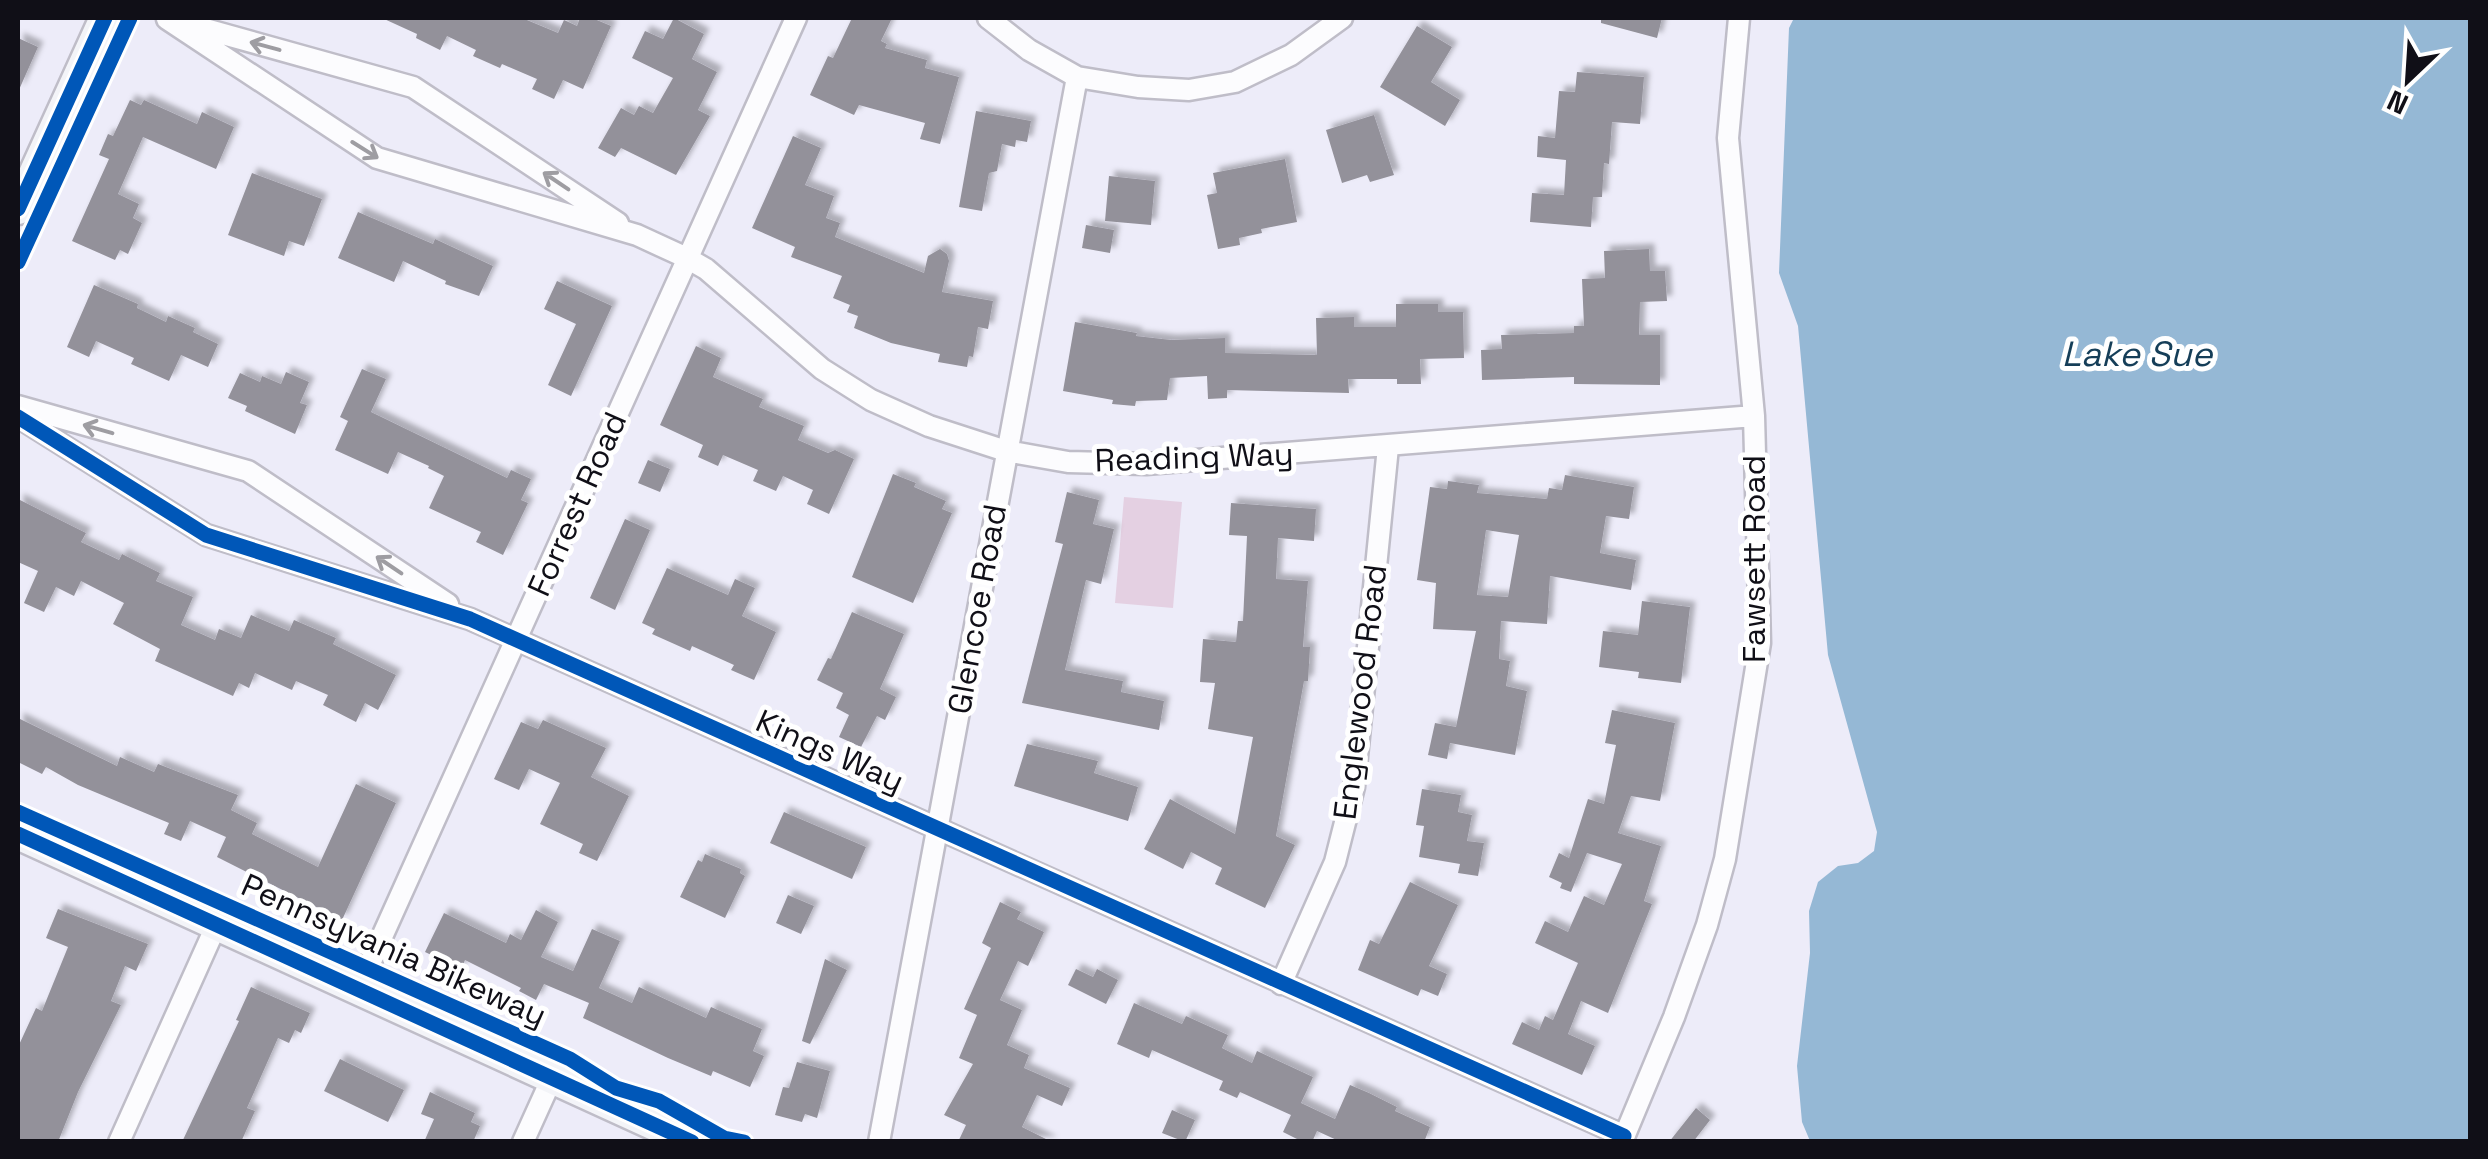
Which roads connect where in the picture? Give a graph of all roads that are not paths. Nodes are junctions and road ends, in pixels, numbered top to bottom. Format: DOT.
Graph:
graph roads {
  1 [pos="104,18"];
  2 [pos="166,18"];
  3 [pos="796,18"];
  4 [pos="988,18"];
  5 [pos="1342,18"];
  6 [pos="1739,18"];
  7 [pos="1077,77"];
  8 [pos="18,209"];
  9 [pos="637,235"];
  10 [pos="686,258"];
  11 [pos="18,406"];
  12 [pos="1754,416"];
  13 [pos="18,417"];
  14 [pos="1388,448"];
  15 [pos="1006,451"];
  16 [pos="470,619"];
  17 [pos="516,640"];
  18 [pos="936,828"];
  19 [pos="18,834"];
  20 [pos="216,926"];
  21 [pos="1280,984"];
  22 [pos="358,990"];
  23 [pos="552,1078"];
  24 [pos="1623,1139"];
  25 [pos="119,1142"];
  26 [pos="523,1142"];
  27 [pos="692,1142"];
  28 [pos="878,1142"];
  1 -- 8 [label="street"];
  2 -- 9 [label="street, Reading Way, one-way"];
  9 -- 2 [label="street, Reading Way, one-way"];
  3 -- 10 [label="street, Forrest Road"];
  4 -- 7 [label="street"];
  5 -- 7 [label="street"];
  6 -- 12 [label="street, Fawsett Road"];
  7 -- 15 [label="street, Glencoe Road"];
  9 -- 10 [label="street, Reading Way"];
  10 -- 15 [label="street, Reading Way"];
  10 -- 17 [label="street, Forrest Road"];
  16 -- 11 [label="street, Kings Way, one-way"];
  12 -- 14 [label="street, Reading Way"];
  12 -- 24 [label="street, Fawsett Road"];
  13 -- 16 [label="street, Kings Way"];
  14 -- 15 [label="street, Reading Way"];
  14 -- 21 [label="street, Englewood Road"];
  15 -- 18 [label="street, Glencoe Road"];
  16 -- 17 [label="street, Kings Way"];
  17 -- 18 [label="street, Kings Way"];
  17 -- 22 [label="street, Forrest Road"];
  18 -- 21 [label="street, Kings Way"];
  18 -- 28 [label="street, Glencoe Road"];
  19 -- 20 [label="street"];
  20 -- 22 [label="street"];
  20 -- 25 [label="street"];
  21 -- 24 [label="street, Kings Way"];
  22 -- 23 [label="street"];
  23 -- 26 [label="street"];
  23 -- 27 [label="street"];
}
